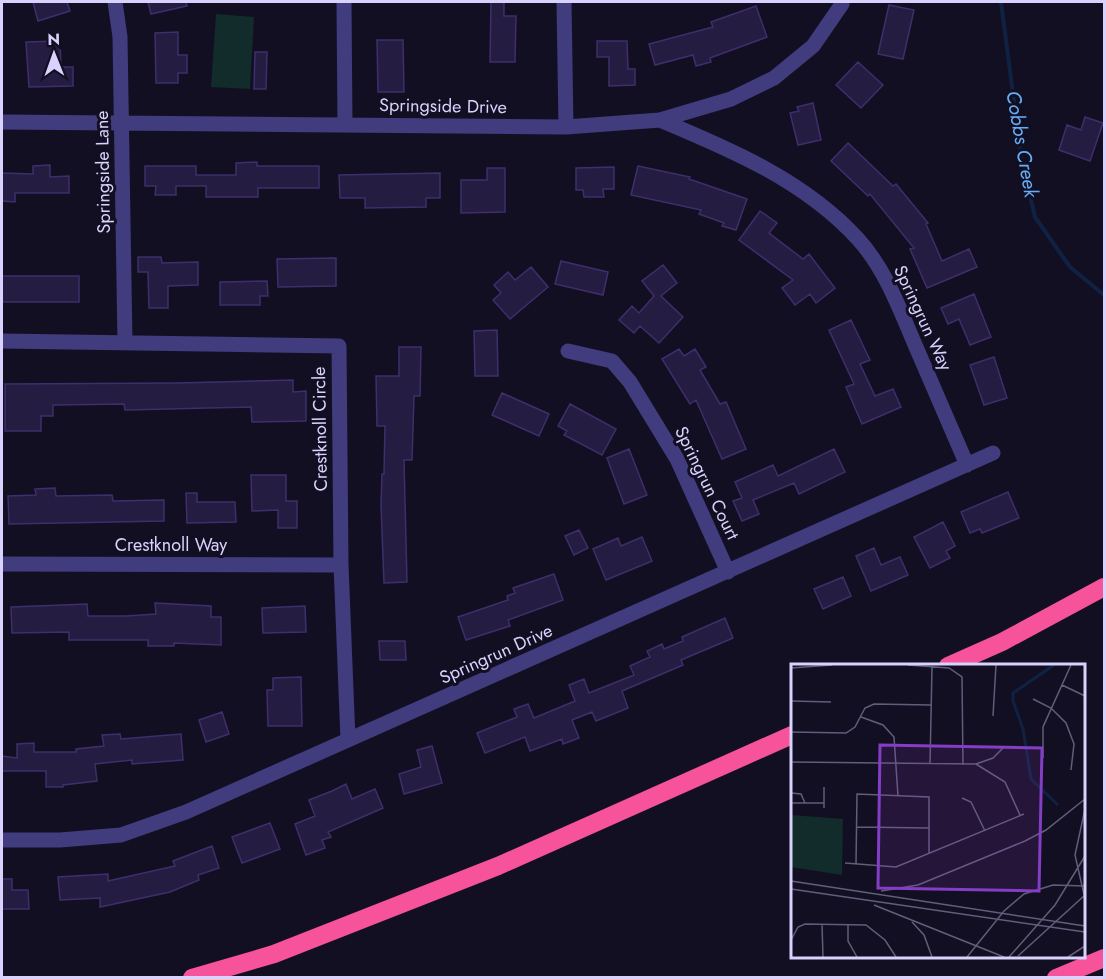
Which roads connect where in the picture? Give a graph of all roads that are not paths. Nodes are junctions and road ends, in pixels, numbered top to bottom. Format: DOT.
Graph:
graph roads {
  1 [pos="115,2"];
  2 [pos="344,2"];
  3 [pos="564,2"];
  4 [pos="842,4"];
  5 [pos="660,120"];
  6 [pos="2,122"];
  7 [pos="122,124"];
  8 [pos="345,124"];
  9 [pos="566,127"];
  10 [pos="2,341"];
  11 [pos="125,343"];
  12 [pos="568,351"];
  13 [pos="993,453"];
  14 [pos="967,465"];
  15 [pos="2,564"];
  16 [pos="341,564"];
  17 [pos="728,573"];
  18 [pos="1104,587"];
  19 [pos="952,664"];
  20 [pos="791,735"];
  21 [pos="348,740"];
  22 [pos="2,840"];
  23 [pos="1104,958"];
  24 [pos="192,978"];
  25 [pos="1056,978"];
  1 -- 7 [label="street, Springside Lane"];
  2 -- 8 [label="street"];
  3 -- 9 [label="street"];
  4 -- 5 [label="street, Springside Drive"];
  5 -- 9 [label="street, Springside Drive"];
  5 -- 14 [label="street, Springrun Way"];
  6 -- 7 [label="street, Springside Drive"];
  7 -- 8 [label="street, Springside Drive"];
  7 -- 11 [label="street, Springside Lane"];
  8 -- 9 [label="street, Springside Drive"];
  10 -- 11 [label="street, Crestknoll Circle"];
  11 -- 16 [label="street, Crestknoll Circle"];
  12 -- 17 [label="street, Springrun Court"];
  13 -- 14 [label="street, Springrun Drive"];
  14 -- 17 [label="street, Springrun Drive"];
  15 -- 16 [label="street, Crestknoll Way"];
  16 -- 21 [label="street, Crestknoll Circle"];
  17 -- 21 [label="street, Springrun Drive"];
  18 -- 19 [label="highway"];
  20 -- 24 [label="highway"];
  21 -- 22 [label="street, Springrun Drive"];
  23 -- 25 [label="highway"];
}
